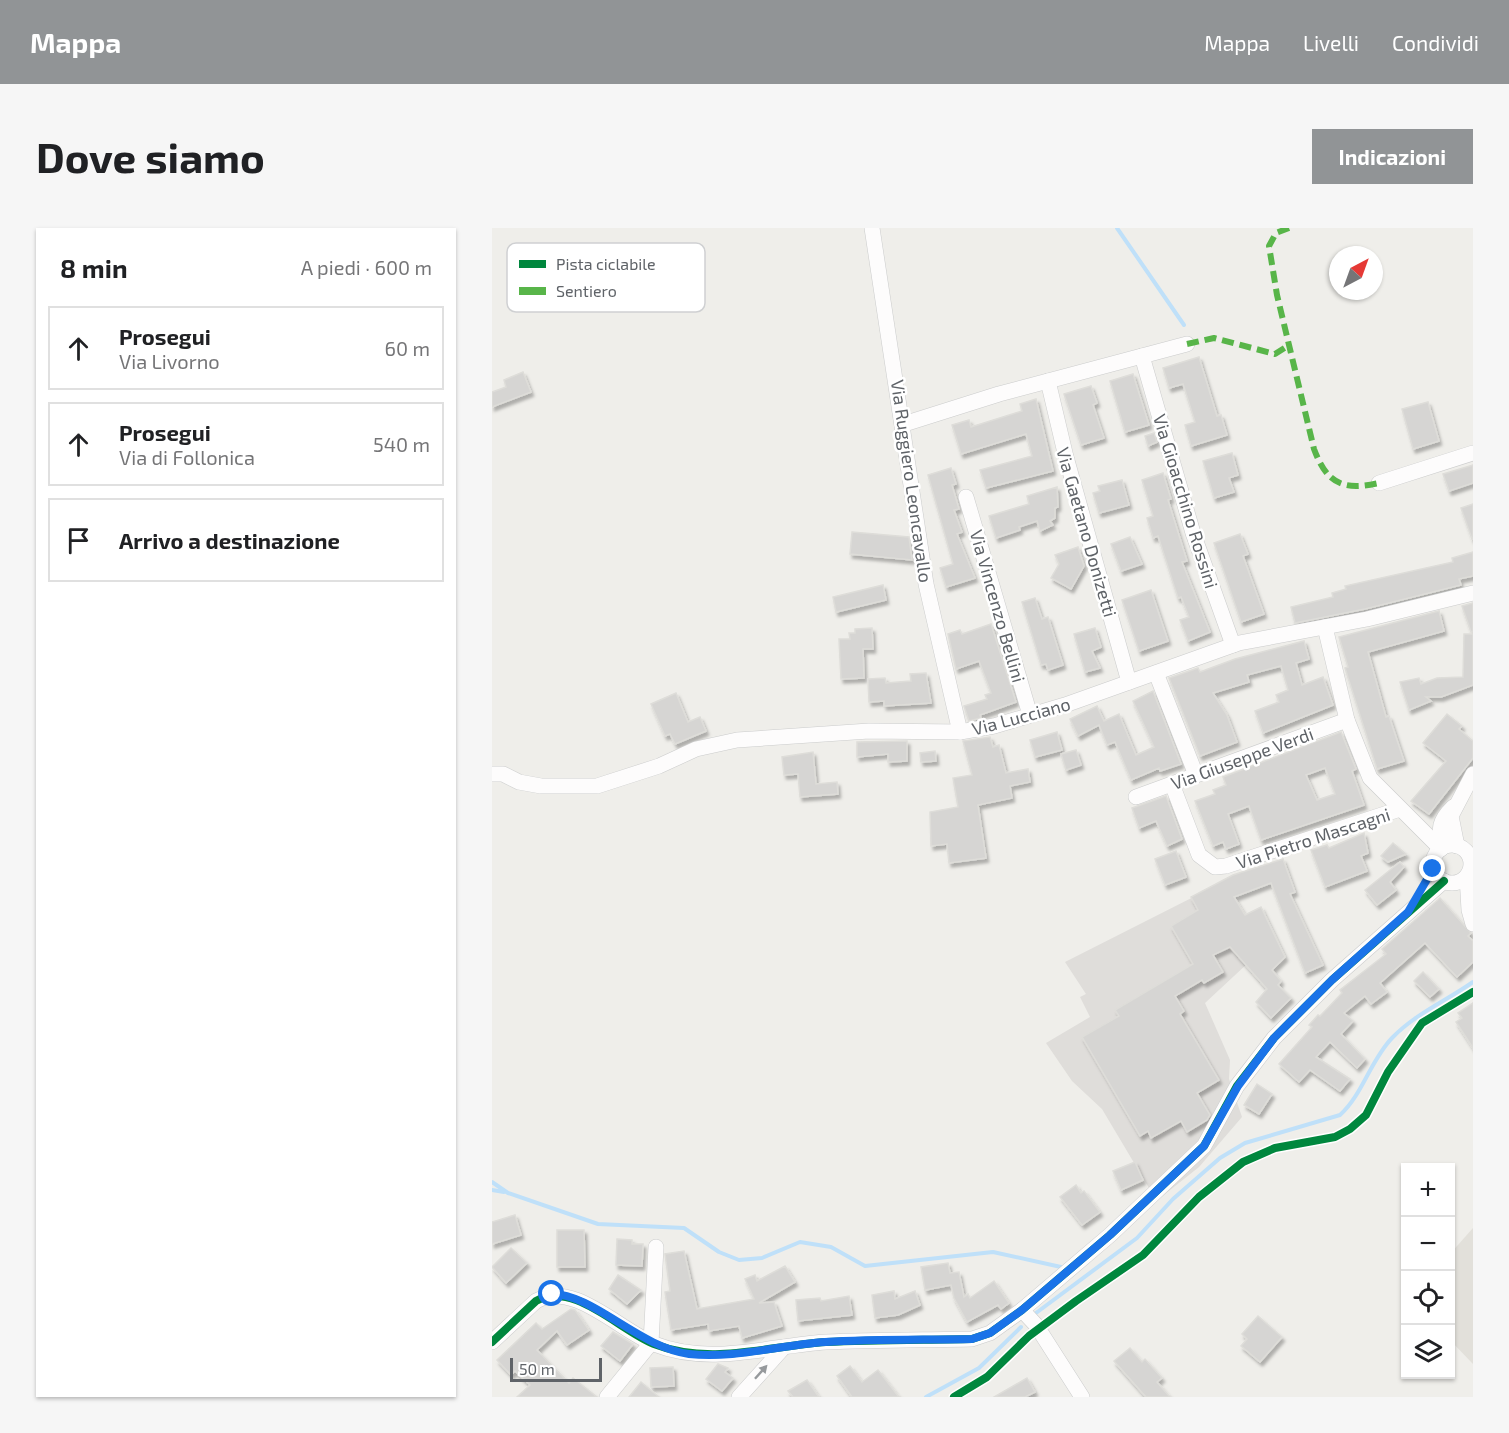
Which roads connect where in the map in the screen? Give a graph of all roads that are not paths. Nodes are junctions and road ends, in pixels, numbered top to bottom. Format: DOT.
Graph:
graph roads {
  1 [pos="872,228"];
  2 [pos="1187,344"];
  3 [pos="1142,356"];
  4 [pos="1048,381"];
  5 [pos="904,424"];
  6 [pos="1473,453"];
  7 [pos="1379,483"];
  8 [pos="966,497"];
  9 [pos="1473,593"];
  10 [pos="1324,627"];
  11 [pos="1233,645"];
  12 [pos="1156,673"];
  13 [pos="1130,682"];
  14 [pos="1030,715"];
  15 [pos="1347,720"];
  16 [pos="960,732"];
  17 [pos="496,770"];
  18 [pos="1473,774"];
  19 [pos="1196,775"];
  20 [pos="1172,784"];
  21 [pos="1136,797"];
  22 [pos="1400,809"];
  23 [pos="1456,848"];
  24 [pos="1433,869"];
  25 [pos="1462,875"];
  26 [pos="1408,912"];
  27 [pos="1471,917"];
  28 [pos="656,1247"];
  29 [pos="1022,1310"];
  30 [pos="493,1337"];
  31 [pos="651,1343"];
  32 [pos="784,1347"];
  33 [pos="607,1397"];
  34 [pos="739,1397"];
  35 [pos="1082,1397"];
  1 -- 5 [label="street, Via Ruggiero Leoncavallo"];
  2 -- 3 [label="street"];
  3 -- 4 [label="street"];
  3 -- 11 [label="street, Via Gioacchino Rossini"];
  4 -- 5 [label="street"];
  4 -- 13 [label="street, Via Gaetano Donizetti"];
  5 -- 16 [label="street, Via Ruggiero Leoncavallo"];
  6 -- 7 [label="street"];
  8 -- 14 [label="street, Via Vincenzo Bellini"];
  9 -- 10 [label="street, Via Lucciano"];
  10 -- 11 [label="street, Via Lucciano"];
  10 -- 15 [label="street"];
  11 -- 12 [label="street, Via Lucciano"];
  12 -- 13 [label="street, Via Lucciano"];
  12 -- 19 [label="street"];
  13 -- 14 [label="street, Via Lucciano"];
  14 -- 16 [label="street, Via Lucciano"];
  15 -- 19 [label="street, Via Giuseppe Verdi"];
  15 -- 22 [label="street"];
  16 -- 17 [label="street, Via Lucciano"];
  18 -- 23 [label="street"];
  19 -- 20 [label="street, Via Giuseppe Verdi"];
  20 -- 21 [label="street, Via Giuseppe Verdi"];
  20 -- 22 [label="street, Via Pietro Mascagni"];
  22 -- 23 [label="street"];
  23 -- 24 [label="street"];
  23 -- 25 [label="street"];
  24 -- 25 [label="street"];
  24 -- 26 [label="street"];
  25 -- 26 [label="street"];
  25 -- 27 [label="street"];
  26 -- 29 [label="street"];
  28 -- 31 [label="street"];
  29 -- 32 [label="street"];
  29 -- 35 [label="street"];
  30 -- 31 [label="street"];
  31 -- 32 [label="street"];
  31 -- 33 [label="street"];
  34 -- 32 [label="street, one-way"];
}
